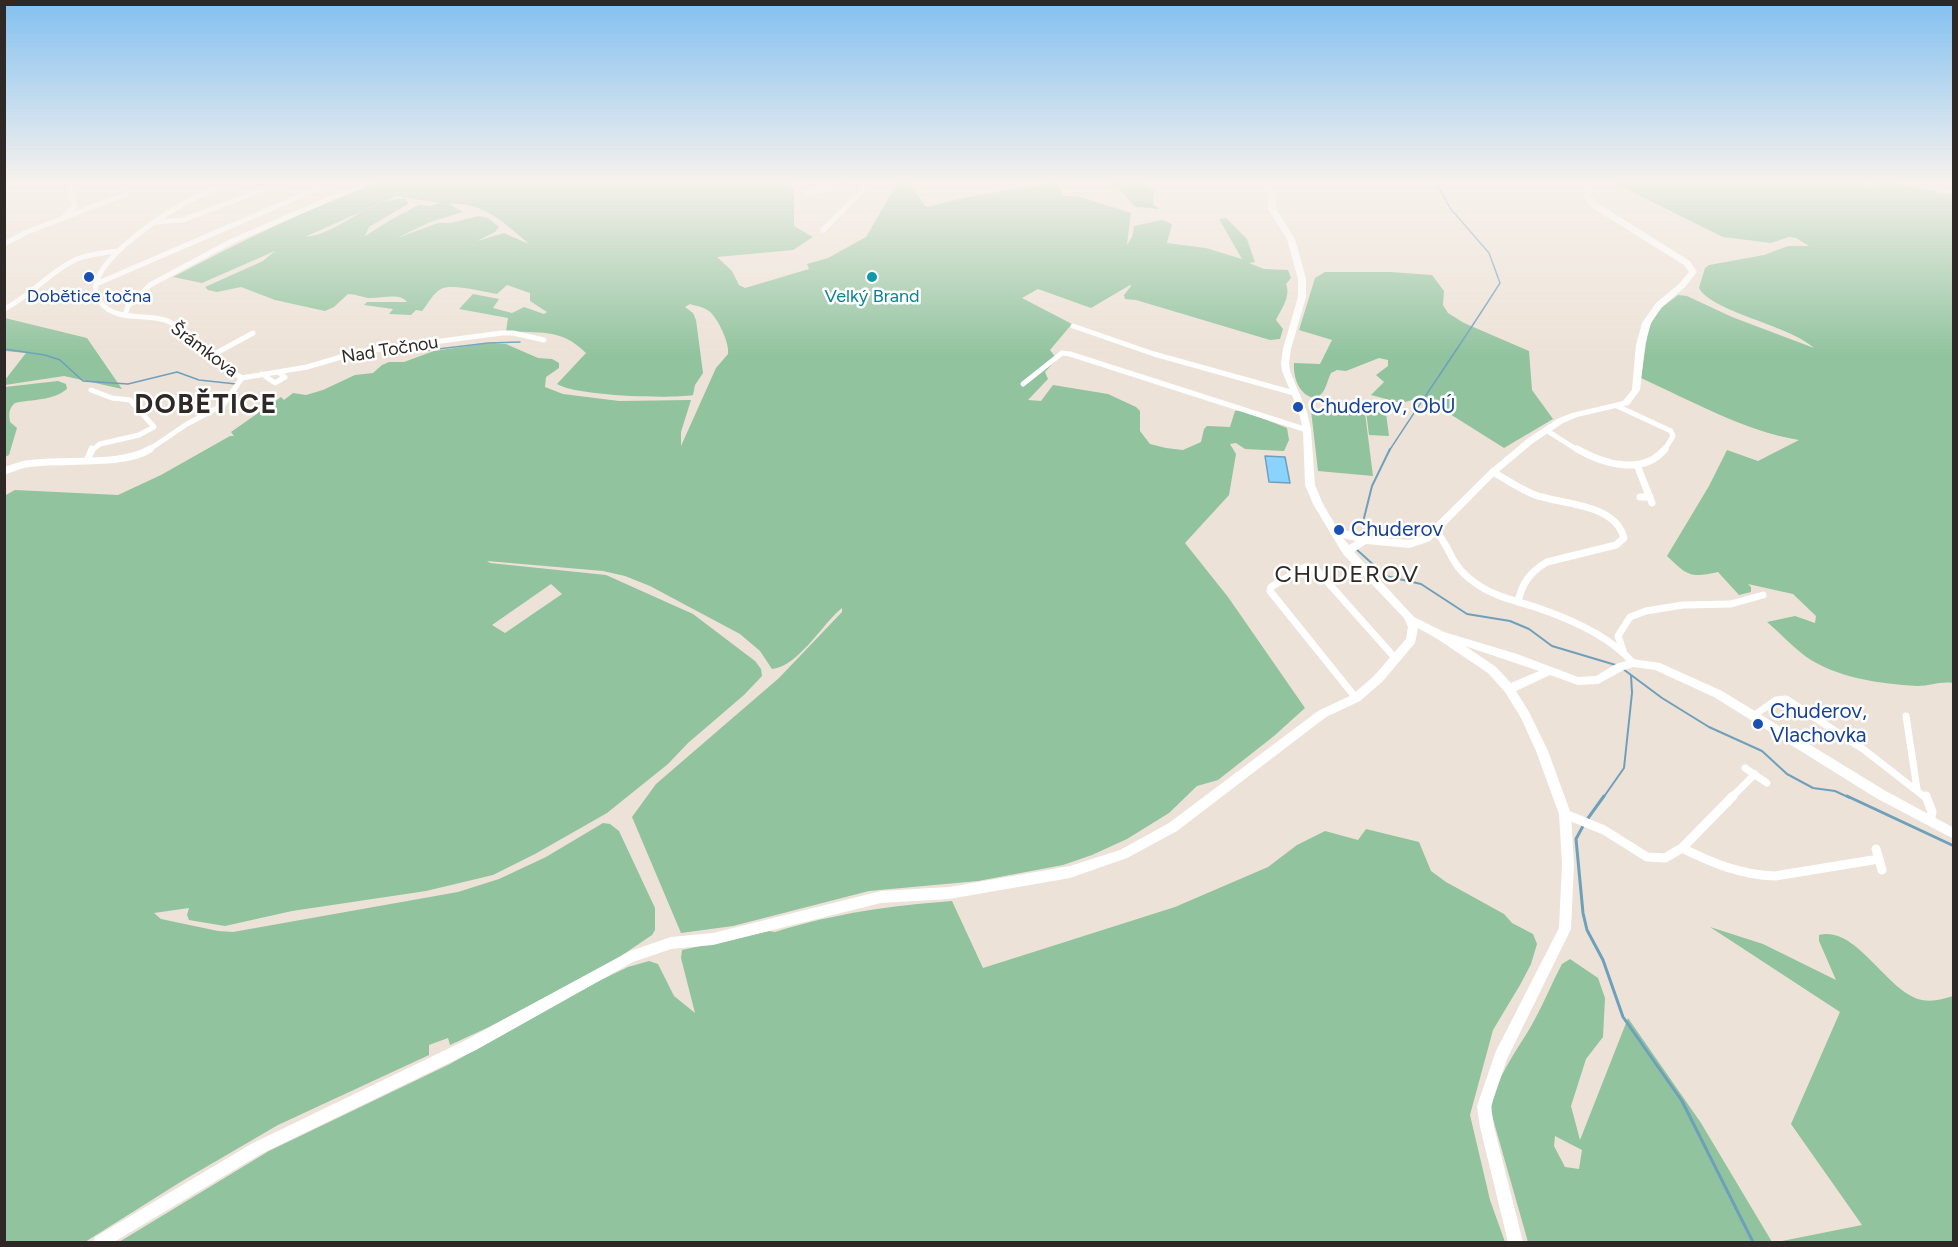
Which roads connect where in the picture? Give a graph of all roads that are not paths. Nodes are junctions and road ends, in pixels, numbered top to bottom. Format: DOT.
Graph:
graph roads {
  1 [pos="131,240"];
  2 [pos="198,240"];
  3 [pos="234,240"];
  4 [pos="1291,240"];
  5 [pos="1650,240"];
  6 [pos="118,251"];
  7 [pos="84,254"];
  8 [pos="73,261"];
  9 [pos="97,274"];
  10 [pos="88,275"];
  11 [pos="96,284"];
  12 [pos="4,309"];
  13 [pos="125,315"];
  14 [pos="1073,326"];
  15 [pos="253,333"];
  16 [pos="544,340"];
  17 [pos="209,357"];
  18 [pos="278,372"];
  19 [pos="262,374"];
  20 [pos="242,378"];
  21 [pos="1023,384"];
  22 [pos="91,390"];
  23 [pos="1294,393"];
  24 [pos="1617,405"];
  25 [pos="1307,430"];
  26 [pos="1546,430"];
  27 [pos="87,460"];
  28 [pos="1637,465"];
  29 [pos="4,471"];
  30 [pos="1493,472"];
  31 [pos="1640,497"];
  32 [pos="1436,531"];
  33 [pos="1336,534"];
  34 [pos="1355,543"];
  35 [pos="1763,595"];
  36 [pos="1518,602"];
  37 [pos="1411,620"];
  38 [pos="1439,634"];
  39 [pos="1624,652"];
  40 [pos="1396,659"];
  41 [pos="1626,665"];
  42 [pos="1549,671"];
  43 [pos="1509,688"];
  44 [pos="1356,698"];
  45 [pos="1753,716"];
  46 [pos="1905,716"];
  47 [pos="1745,768"];
  48 [pos="1755,774"];
  49 [pos="1767,783"];
  50 [pos="1917,789"];
  51 [pos="1565,814"];
  52 [pos="1930,821"];
  53 [pos="1953,834"];
  54 [pos="1682,848"];
  55 [pos="1876,849"];
  56 [pos="1879,859"];
  57 [pos="1882,870"];
  58 [pos="100,1242"];
  59 [pos="1516,1242"];
  1 -- 6 [label="street"];
  2 -- 11 [label="street"];
  3 -- 13 [label="street"];
  4 -- 23 [label="street"];
  5 -- 24 [label="street"];
  6 -- 8 [label="street"];
  6 -- 9 [label="street"];
  7 -- 8 [label="street"];
  8 -- 12 [label="street"];
  9 -- 10 [label="street"];
  9 -- 11 [label="street"];
  11 -- 13 [label="street, Šrámkova"];
  13 -- 17 [label="street, Šrámkova"];
  14 -- 23 [label="street"];
  15 -- 17 [label="street"];
  16 -- 18 [label="street, Nad Točnou"];
  17 -- 20 [label="street, Šrámkova"];
  18 -- 19 [label="street, Nad Točnou"];
  18 -- 19 [label="street, Nad Točnou"];
  19 -- 20 [label="street, Nad Točnou"];
  20 -- 27 [label="street, Šrámkova"];
  21 -- 25 [label="street"];
  22 -- 27 [label="street"];
  23 -- 25 [label="street"];
  24 -- 26 [label="street"];
  24 -- 28 [label="street"];
  25 -- 33 [label="street"];
  26 -- 28 [label="street"];
  26 -- 30 [label="street"];
  27 -- 29 [label="street, Šrámkova"];
  28 -- 31 [label="street"];
  30 -- 32 [label="street"];
  30 -- 36 [label="street"];
  32 -- 34 [label="street"];
  32 -- 36 [label="street"];
  33 -- 34 [label="street"];
  33 -- 34 [label="street"];
  34 -- 37 [label="street"];
  35 -- 39 [label="street"];
  36 -- 39 [label="street"];
  37 -- 38 [label="street"];
  37 -- 40 [label="street"];
  38 -- 42 [label="street"];
  38 -- 43 [label="street"];
  39 -- 41 [label="street"];
  40 -- 44 [label="street"];
  40 -- 44 [label="street"];
  41 -- 42 [label="street"];
  41 -- 45 [label="street"];
  42 -- 43 [label="street"];
  43 -- 51 [label="street"];
  44 -- 58 [label="street"];
  45 -- 50 [label="street"];
  45 -- 52 [label="street"];
  46 -- 50 [label="street"];
  47 -- 48 [label="street"];
  48 -- 49 [label="street"];
  48 -- 54 [label="street"];
  50 -- 52 [label="street"];
  51 -- 54 [label="street"];
  51 -- 59 [label="street"];
  52 -- 53 [label="street"];
  54 -- 56 [label="street"];
  55 -- 56 [label="street"];
  56 -- 57 [label="street"];
}
